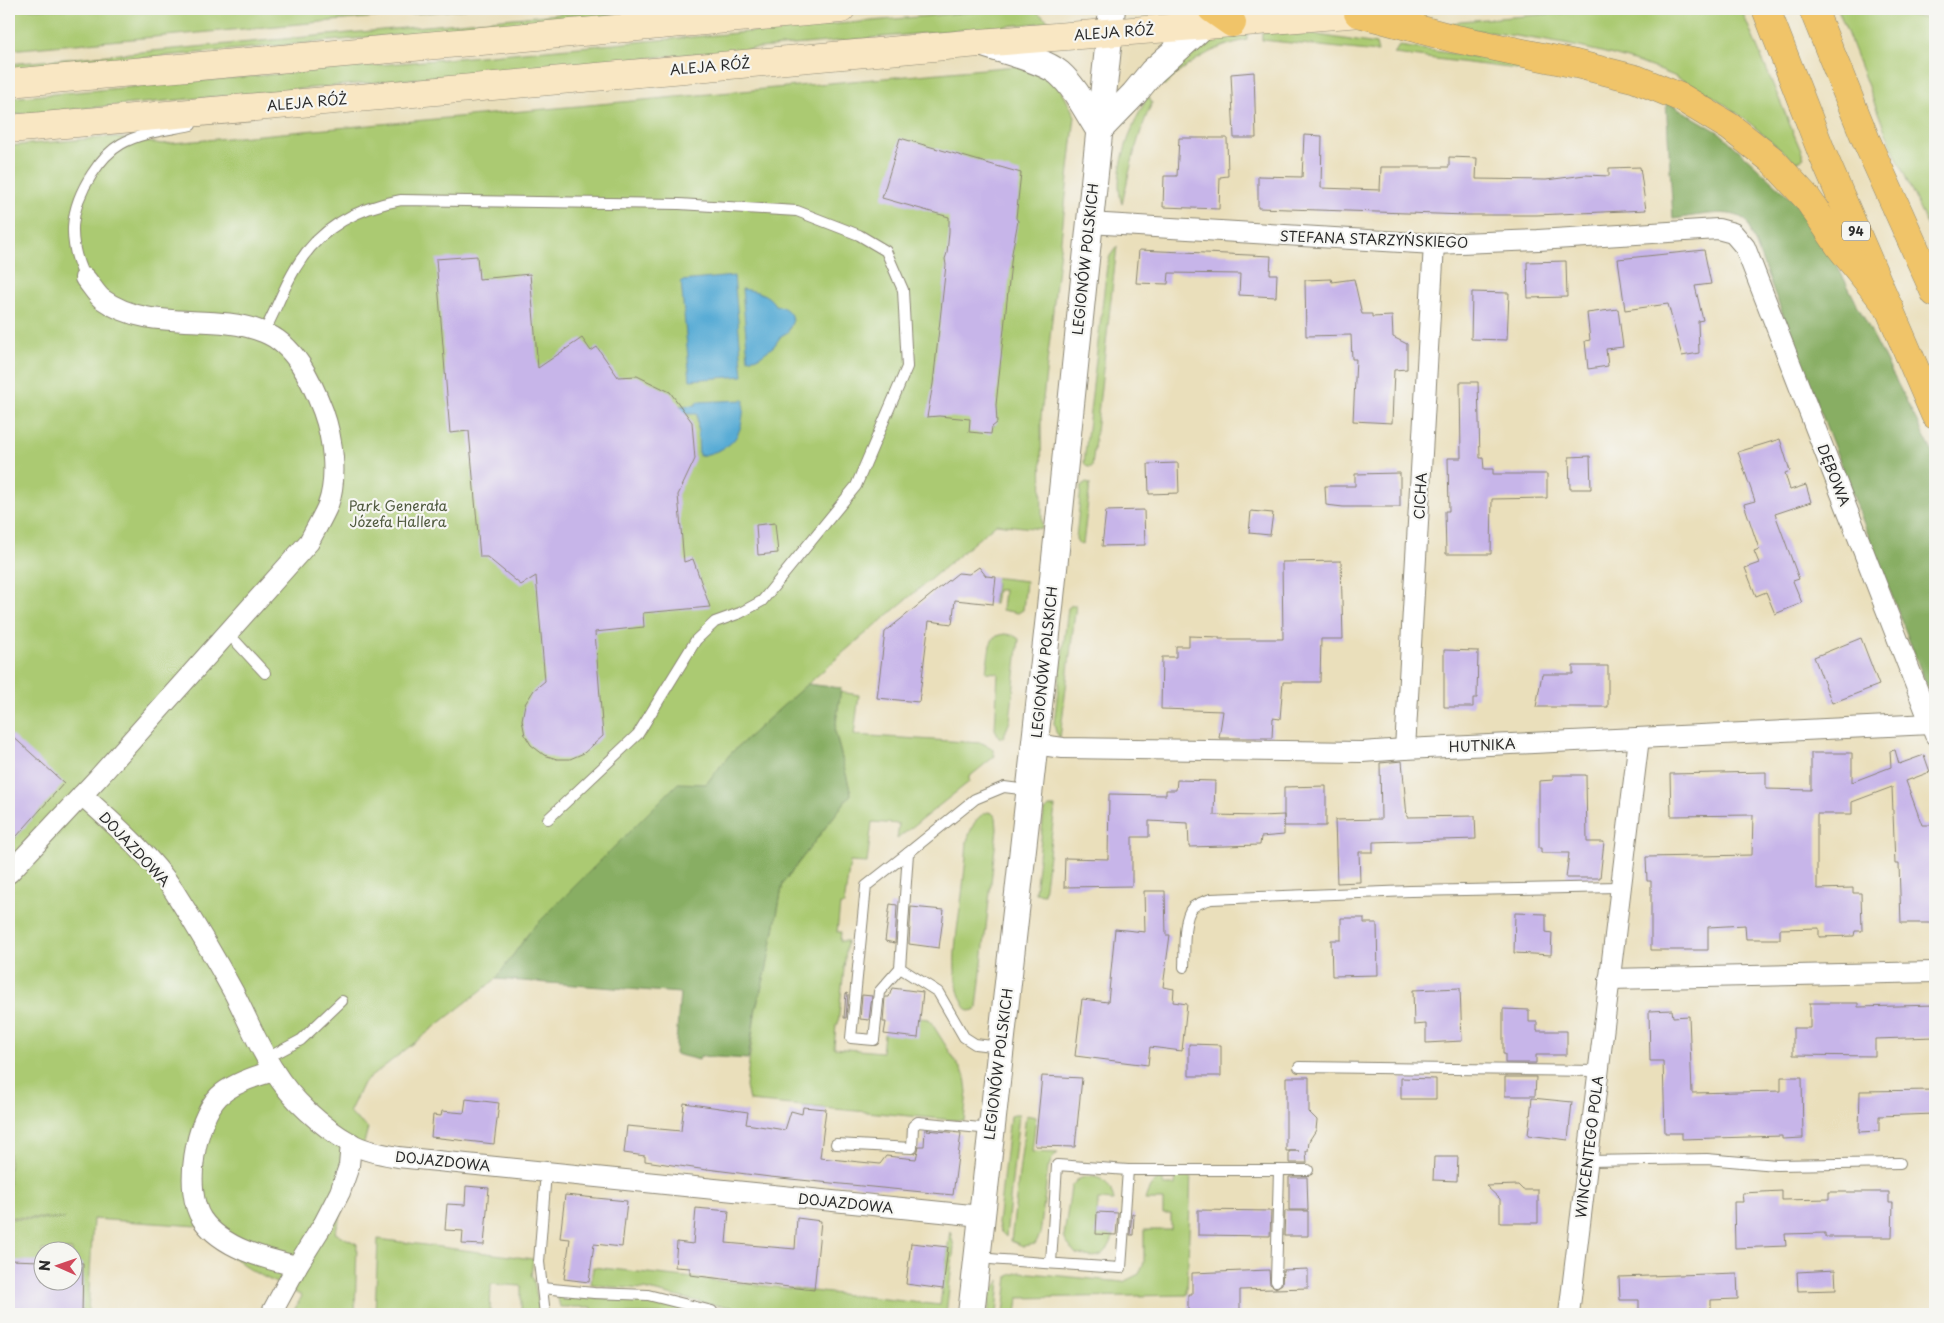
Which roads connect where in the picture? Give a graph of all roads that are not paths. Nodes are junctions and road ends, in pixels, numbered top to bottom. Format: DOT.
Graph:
graph roads {
  1 [pos="841,9"];
  2 [pos="1412,9"];
  3 [pos="1766,9"];
  4 [pos="1813,9"];
  5 [pos="1358,14"];
  6 [pos="1215,19"];
  7 [pos="1110,21"];
  8 [pos="979,43"];
  9 [pos="9,83"];
  10 [pos="327,100"];
  11 [pos="9,129"];
  12 [pos="1099,130"];
  13 [pos="1089,223"];
  14 [pos="1718,229"];
  15 [pos="1434,244"];
  16 [pos="86,278"];
  17 [pos="1935,293"];
  18 [pos="1890,309"];
  19 [pos="264,332"];
  20 [pos="1935,415"];
  21 [pos="227,632"];
  22 [pos="265,673"];
  23 [pos="1933,730"];
  24 [pos="1638,738"];
  25 [pos="1034,744"];
  26 [pos="1405,749"];
  27 [pos="1029,790"];
  28 [pos="82,795"];
  29 [pos="548,819"];
  30 [pos="908,853"];
  31 [pos="9,873"];
  32 [pos="1620,887"];
  33 [pos="1184,967"];
  34 [pos="900,968"];
  35 [pos="1935,972"];
  36 [pos="1609,979"];
  37 [pos="342,1001"];
  38 [pos="1001,1047"];
  39 [pos="270,1064"];
  40 [pos="1299,1067"];
  41 [pos="1598,1071"];
  42 [pos="991,1129"];
  43 [pos="351,1143"];
  44 [pos="836,1144"];
  45 [pos="1588,1160"];
  46 [pos="1900,1163"];
  47 [pos="1128,1170"];
  48 [pos="1279,1170"];
  49 [pos="1308,1170"];
  50 [pos="546,1172"];
  51 [pos="981,1216"];
  52 [pos="977,1258"];
  53 [pos="1050,1263"];
  54 [pos="296,1266"];
  55 [pos="1276,1281"];
  56 [pos="542,1288"];
  57 [pos="712,1311"];
  58 [pos="271,1314"];
  59 [pos="545,1314"];
  60 [pos="971,1314"];
  61 [pos="1569,1314"];
  1 -- 9 [label="main road"];
  2 -- 5 [label="main road, ALEJA RÓŻ"];
  3 -- 18 [label="main road, 94"];
  4 -- 17 [label="main road"];
  5 -- 6 [label="main road, ALEJA RÓŻ"];
  5 -- 18 [label="main road"];
  6 -- 7 [label="main road, ALEJA RÓŻ"];
  6 -- 12 [label="street"];
  7 -- 8 [label="main road, ALEJA RÓŻ"];
  7 -- 12 [label="street, LEGIONÓW POLSKICH"];
  8 -- 10 [label="main road, ALEJA RÓŻ"];
  8 -- 12 [label="street"];
  10 -- 11 [label="main road, ALEJA RÓŻ"];
  10 -- 16 [label="lane"];
  12 -- 13 [label="street, LEGIONÓW POLSKICH"];
  13 -- 15 [label="street, STEFANA STARZYŃSKIEGO"];
  13 -- 25 [label="street, LEGIONÓW POLSKICH"];
  14 -- 15 [label="street, STEFANA STARZYŃSKIEGO"];
  14 -- 23 [label="street, DĘBOWA"];
  15 -- 26 [label="street, CICHA"];
  16 -- 19 [label="street"];
  18 -- 20 [label="main road, 94"];
  19 -- 21 [label="street"];
  19 -- 29 [label="lane"];
  21 -- 22 [label="lane"];
  21 -- 28 [label="street"];
  23 -- 24 [label="street, HUTNIKA"];
  24 -- 26 [label="street, HUTNIKA"];
  24 -- 32 [label="street, WINCENTEGO POLA"];
  25 -- 26 [label="street, HUTNIKA"];
  25 -- 27 [label="street, LEGIONÓW POLSKICH"];
  27 -- 30 [label="lane"];
  27 -- 38 [label="street, LEGIONÓW POLSKICH"];
  28 -- 31 [label="street"];
  28 -- 39 [label="street, DOJAZDOWA"];
  30 -- 34 [label="lane"];
  30 -- 34 [label="lane"];
  32 -- 33 [label="lane"];
  32 -- 36 [label="street, WINCENTEGO POLA"];
  34 -- 38 [label="lane"];
  35 -- 36 [label="street"];
  36 -- 41 [label="street, WINCENTEGO POLA"];
  37 -- 39 [label="lane"];
  38 -- 42 [label="street, LEGIONÓW POLSKICH"];
  39 -- 43 [label="street, DOJAZDOWA"];
  39 -- 54 [label="street"];
  40 -- 41 [label="lane"];
  41 -- 45 [label="street, WINCENTEGO POLA"];
  42 -- 44 [label="lane"];
  42 -- 51 [label="street, LEGIONÓW POLSKICH"];
  43 -- 50 [label="street, DOJAZDOWA"];
  43 -- 54 [label="street"];
  45 -- 46 [label="lane"];
  45 -- 61 [label="street, WINCENTEGO POLA"];
  47 -- 48 [label="lane"];
  47 -- 53 [label="lane"];
  47 -- 53 [label="lane"];
  48 -- 49 [label="lane"];
  48 -- 55 [label="lane"];
  50 -- 51 [label="street, DOJAZDOWA"];
  50 -- 56 [label="lane"];
  51 -- 52 [label="street, LEGIONÓW POLSKICH"];
  52 -- 53 [label="lane"];
  52 -- 60 [label="street, LEGIONÓW POLSKICH"];
  54 -- 58 [label="street"];
  56 -- 57 [label="lane"];
  56 -- 59 [label="lane"];
}
